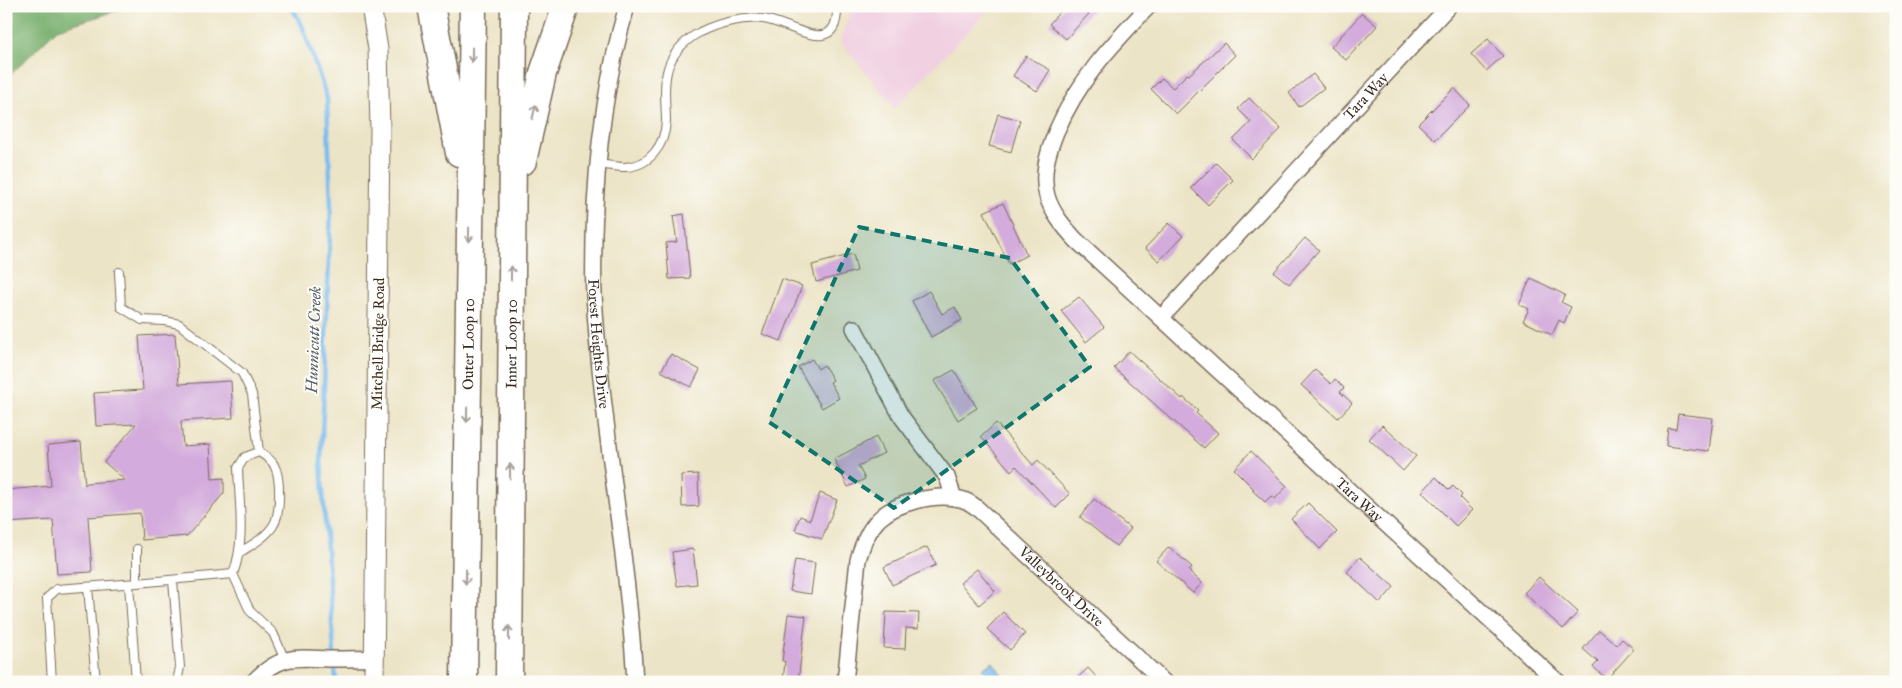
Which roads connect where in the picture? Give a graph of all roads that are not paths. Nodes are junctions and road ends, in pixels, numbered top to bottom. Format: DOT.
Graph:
graph roads {
  1 [pos="371,6"];
  2 [pos="431,6"];
  3 [pos="473,6"];
  4 [pos="514,6"];
  5 [pos="566,6"];
  6 [pos="627,6"];
  7 [pos="837,6"];
  8 [pos="1149,6"];
  9 [pos="1449,6"];
  10 [pos="598,164"];
  11 [pos="470,207"];
  12 [pos="511,211"];
  13 [pos="119,272"];
  14 [pos="1161,318"];
  15 [pos="854,328"];
  16 [pos="259,452"];
  17 [pos="954,498"];
  18 [pos="138,549"];
  19 [pos="239,553"];
  20 [pos="234,574"];
  21 [pos="173,580"];
  22 [pos="133,584"];
  23 [pos="88,587"];
  24 [pos="366,659"];
  25 [pos="285,660"];
  26 [pos="52,682"];
  27 [pos="96,682"];
  28 [pos="136,682"];
  29 [pos="177,682"];
  30 [pos="253,682"];
  31 [pos="374,682"];
  32 [pos="464,682"];
  33 [pos="509,682"];
  34 [pos="635,682"];
  35 [pos="845,682"];
  36 [pos="1164,682"];
  37 [pos="1558,682"];
  1 -- 24 [label="street, Mitchell Bridge Road"];
  2 -- 11 [label="highway"];
  3 -- 11 [label="highway, Outer Loop 10, one-way"];
  4 -- 12 [label="highway, Inner Loop 10"];
  12 -- 5 [label="highway, one-way"];
  6 -- 10 [label="street, Forest Heights Drive"];
  7 -- 10 [label="lane"];
  8 -- 14 [label="street, Tara Way"];
  9 -- 14 [label="street, Tara Way"];
  10 -- 34 [label="street, Forest Heights Drive"];
  11 -- 32 [label="highway, Outer Loop 10, one-way"];
  33 -- 12 [label="highway, Inner Loop 10, one-way"];
  13 -- 16 [label="lane"];
  14 -- 37 [label="street, Tara Way"];
  15 -- 17 [label="street"];
  16 -- 19 [label="lane"];
  16 -- 19 [label="lane"];
  17 -- 35 [label="street, Valleybrook Drive"];
  17 -- 36 [label="street, Valleybrook Drive"];
  18 -- 22 [label="lane"];
  19 -- 20 [label="lane"];
  20 -- 21 [label="lane"];
  20 -- 25 [label="lane"];
  21 -- 22 [label="lane"];
  21 -- 29 [label="lane"];
  22 -- 23 [label="lane"];
  22 -- 28 [label="lane"];
  23 -- 26 [label="lane"];
  23 -- 27 [label="lane"];
  24 -- 25 [label="street"];
  24 -- 31 [label="street, Mitchell Bridge Road"];
  25 -- 30 [label="street"];
}
